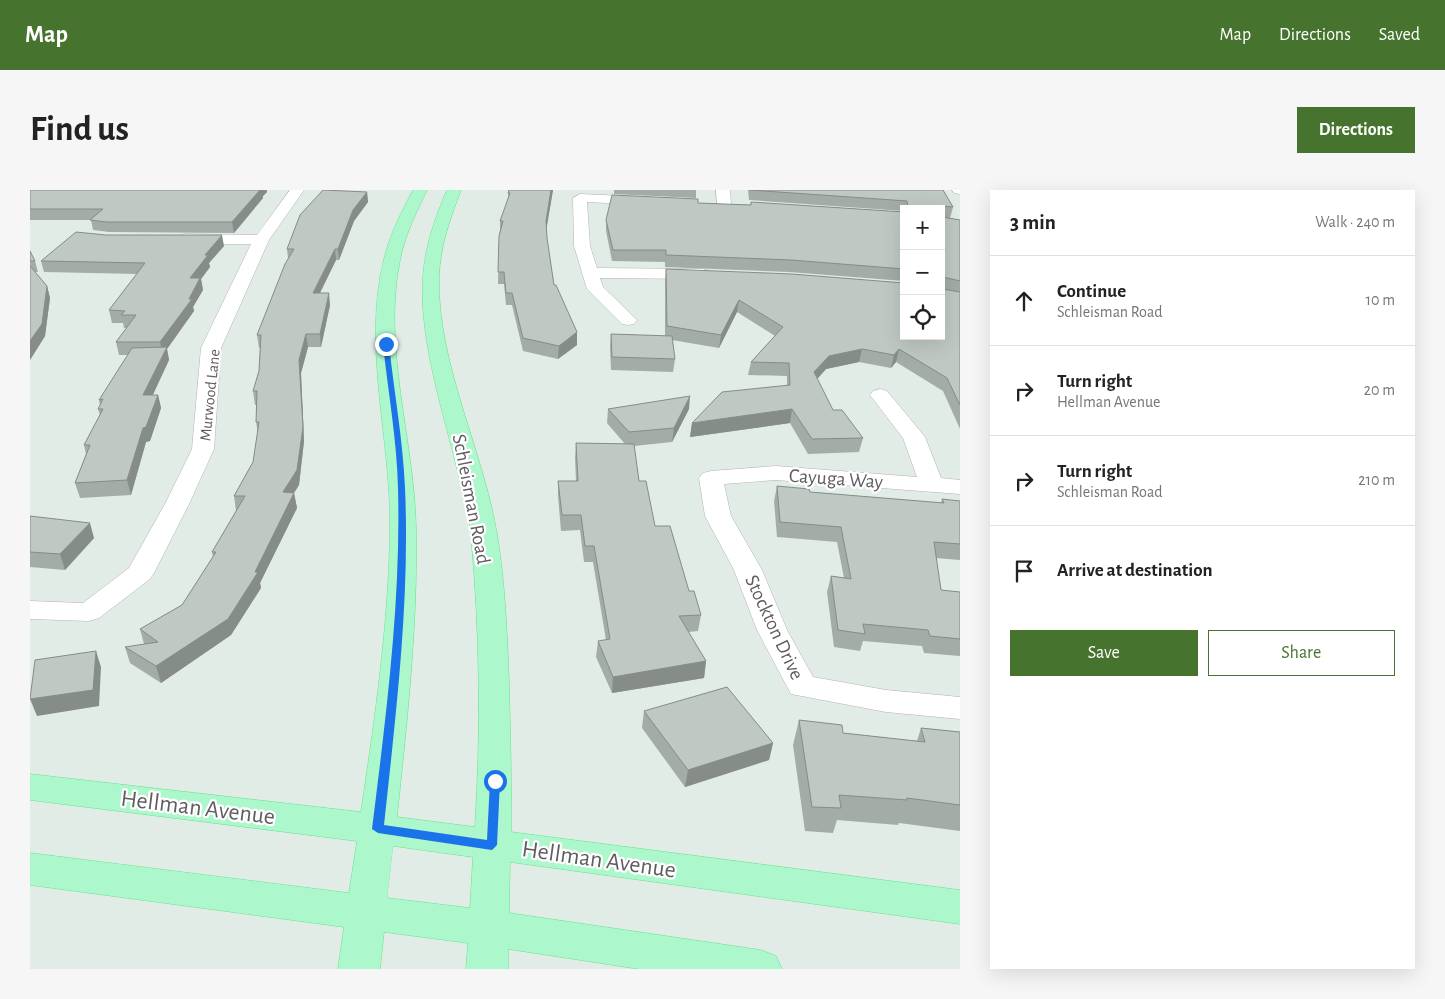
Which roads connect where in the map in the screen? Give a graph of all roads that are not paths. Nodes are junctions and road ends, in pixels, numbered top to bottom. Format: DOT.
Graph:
graph roads {
  1 [pos="297,190"];
  2 [pos="420,190"];
  3 [pos="454,190"];
  4 [pos="666,202"];
  5 [pos="166,239"];
  6 [pos="261,240"];
  7 [pos="590,273"];
  8 [pos="723,275"];
  9 [pos="628,320"];
  10 [pos="880,395"];
  11 [pos="711,478"];
  12 [pos="932,484"];
  13 [pos="960,487"];
  14 [pos="30,610"];
  15 [pos="960,708"];
  16 [pos="30,787"];
  17 [pos="378,829"];
  18 [pos="492,845"];
  19 [pos="30,869"];
  20 [pos="960,907"];
  21 [pos="366,913"];
  22 [pos="488,928"];
  23 [pos="359,969"];
  24 [pos="487,969"];
  25 [pos="761,969"];
  1 -- 6 [label="street, Murwood Lane"];
  2 -- 17 [label="main road"];
  3 -- 18 [label="main road, Schleisman Road"];
  4 -- 7 [label="street"];
  5 -- 6 [label="street"];
  6 -- 14 [label="street, Murwood Lane"];
  7 -- 8 [label="street"];
  7 -- 9 [label="street"];
  10 -- 12 [label="street"];
  11 -- 12 [label="street, Cayuga Way"];
  11 -- 15 [label="street, Stockton Drive"];
  12 -- 13 [label="street, Cayuga Way"];
  16 -- 17 [label="main road, Hellman Avenue"];
  17 -- 18 [label="main road, Hellman Avenue"];
  17 -- 21 [label="main road"];
  18 -- 20 [label="main road, Hellman Avenue"];
  18 -- 22 [label="main road, Schleisman Road"];
  19 -- 21 [label="main road"];
  21 -- 22 [label="main road"];
  21 -- 23 [label="main road"];
  22 -- 24 [label="main road, Schleisman Road"];
  22 -- 25 [label="main road"];
}
